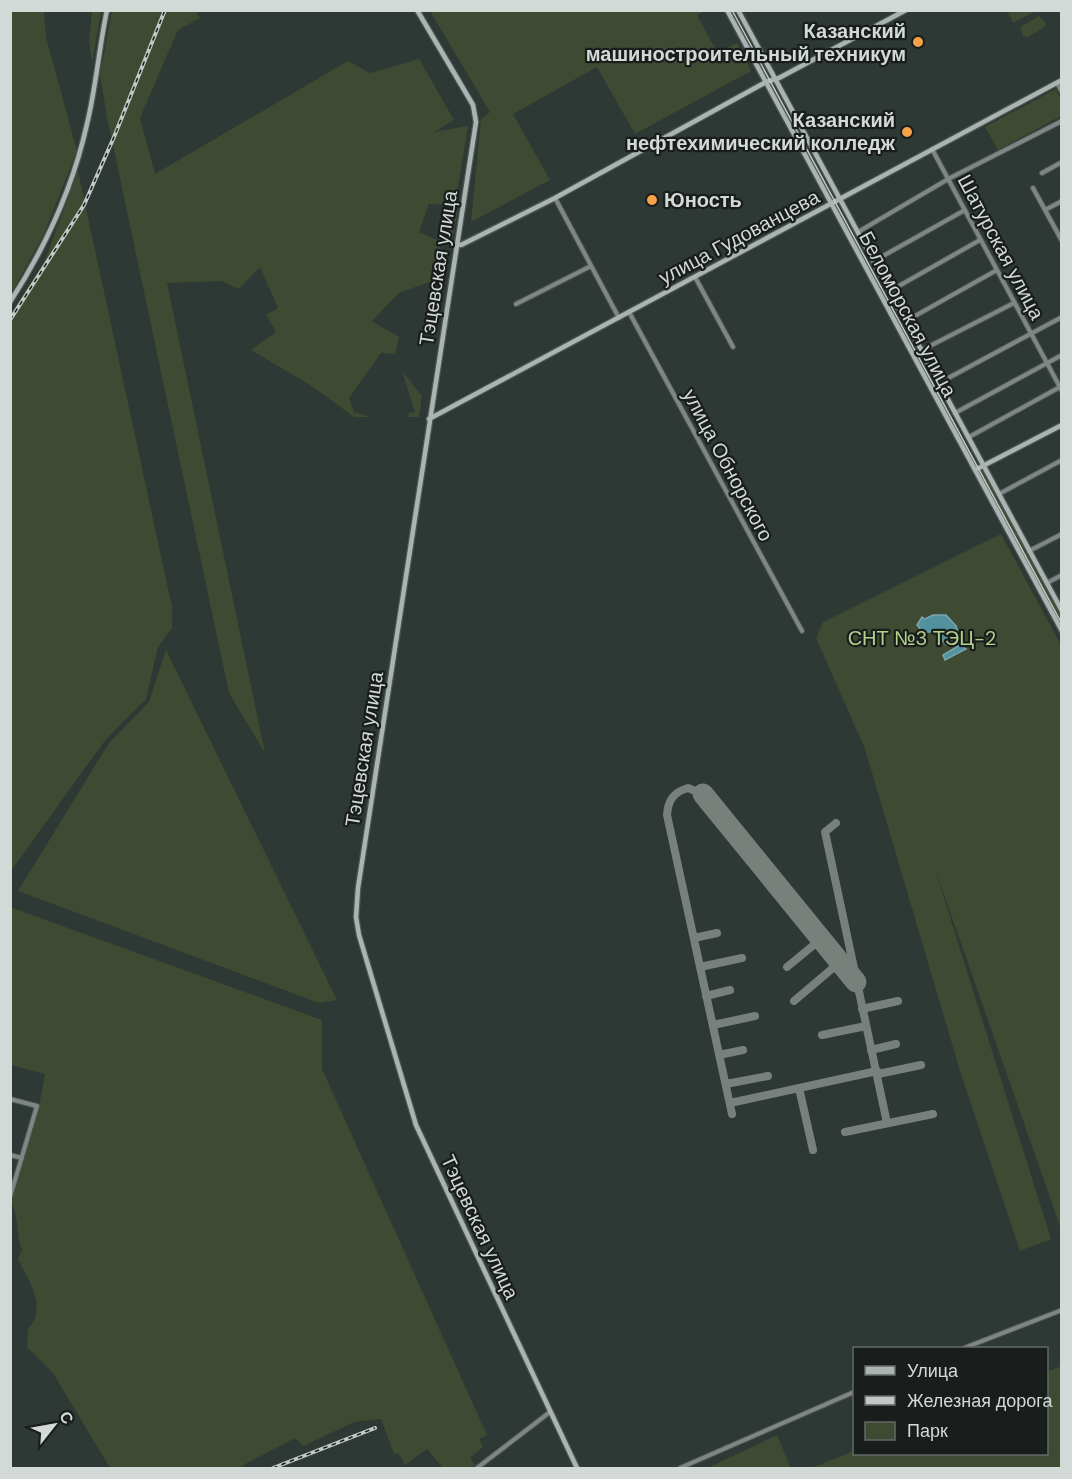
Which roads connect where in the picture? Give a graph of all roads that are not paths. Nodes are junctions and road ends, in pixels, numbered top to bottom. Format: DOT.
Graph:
graph roads {
  1 [pos="106,10"];
  2 [pos="417,10"];
  3 [pos="727,10"];
  4 [pos="738,10"];
  5 [pos="906,10"];
  6 [pos="776,80"];
  7 [pos="766,82"];
  8 [pos="1059,82"];
  9 [pos="1062,92"];
  10 [pos="1062,121"];
  11 [pos="932,149"];
  12 [pos="1062,162"];
  13 [pos="1042,173"];
  14 [pos="949,181"];
  15 [pos="1033,188"];
  16 [pos="555,198"];
  17 [pos="841,199"];
  18 [pos="1062,201"];
  19 [pos="832,203"];
  20 [pos="964,210"];
  21 [pos="1045,210"];
  22 [pos="858,232"];
  23 [pos="980,240"];
  24 [pos="1061,240"];
  25 [pos="457,244"];
  26 [pos="874,261"];
  27 [pos="591,266"];
  28 [pos="996,270"];
  29 [pos="695,277"];
  30 [pos="890,291"];
  31 [pos="10,302"];
  32 [pos="1014,303"];
  33 [pos="516,304"];
  34 [pos="629,312"];
  35 [pos="1062,317"];
  36 [pos="619,318"];
  37 [pos="906,321"];
  38 [pos="911,330"];
  39 [pos="1030,333"];
  40 [pos="902,335"];
  41 [pos="733,347"];
  42 [pos="922,350"];
  43 [pos="1062,355"];
  44 [pos="1046,363"];
  45 [pos="939,383"];
  46 [pos="1061,388"];
  47 [pos="956,413"];
  48 [pos="429,419"];
  49 [pos="1062,424"];
  50 [pos="969,438"];
  51 [pos="1062,460"];
  52 [pos="984,466"];
  53 [pos="975,470"];
  54 [pos="999,494"];
  55 [pos="1062,534"];
  56 [pos="1029,551"];
  57 [pos="1062,575"];
  58 [pos="1047,583"];
  59 [pos="1062,611"];
  60 [pos="802,631"];
  61 [pos="1062,631"];
  62 [pos="10,1100"];
  63 [pos="10,1155"];
  64 [pos="22,1158"];
  65 [pos="10,1197"];
  66 [pos="1062,1311"];
  67 [pos="967,1347"];
  68 [pos="853,1393"];
  69 [pos="550,1412"];
  70 [pos="477,1468"];
  71 [pos="577,1468"];
  72 [pos="680,1468"];
  1 -- 31 [label="main road"];
  2 -- 25 [label="main road, Тэцевская улица"];
  3 -- 7 [label="main road, Беломорская улица"];
  4 -- 6 [label="main road, Беломорская улица"];
  5 -- 6 [label="main road"];
  6 -- 7 [label="main road"];
  6 -- 17 [label="main road, Беломорская улица"];
  7 -- 16 [label="main road"];
  7 -- 19 [label="main road, Беломорская улица"];
  8 -- 9 [label="street"];
  8 -- 11 [label="main road, улица Гудованцева"];
  10 -- 14 [label="street"];
  11 -- 14 [label="street, Шатурская улица"];
  11 -- 17 [label="main road, улица Гудованцева"];
  12 -- 13 [label="street"];
  14 -- 20 [label="street, Шатурская улица"];
  14 -- 22 [label="street"];
  15 -- 21 [label="street"];
  16 -- 25 [label="main road"];
  16 -- 27 [label="street"];
  17 -- 19 [label="main road, улица Гудованцева"];
  17 -- 22 [label="main road, Беломорская улица"];
  18 -- 21 [label="street"];
  19 -- 29 [label="main road, улица Гудованцева"];
  19 -- 40 [label="main road, Беломорская улица"];
  20 -- 23 [label="street, Шатурская улица"];
  20 -- 26 [label="street"];
  21 -- 24 [label="street"];
  22 -- 26 [label="main road, Беломорская улица"];
  23 -- 28 [label="street, Шатурская улица"];
  23 -- 30 [label="street"];
  25 -- 48 [label="main road, Тэцевская улица"];
  26 -- 30 [label="main road, Беломорская улица"];
  27 -- 33 [label="street"];
  27 -- 36 [label="street"];
  28 -- 32 [label="street, Шатурская улица"];
  28 -- 37 [label="street"];
  29 -- 34 [label="main road, улица Гудованцева"];
  29 -- 41 [label="street"];
  30 -- 37 [label="main road, Беломорская улица"];
  32 -- 39 [label="street, Шатурская улица"];
  32 -- 42 [label="street"];
  34 -- 36 [label="main road, улица Гудованцева"];
  34 -- 60 [label="street, улица Обнорского"];
  35 -- 39 [label="street"];
  36 -- 48 [label="main road, улица Гудованцева"];
  37 -- 38 [label="main road, Беломорская улица"];
  38 -- 40 [label="main road"];
  38 -- 42 [label="main road, Беломорская улица"];
  39 -- 44 [label="street, Шатурская улица"];
  39 -- 45 [label="street"];
  40 -- 53 [label="main road, Беломорская улица"];
  42 -- 45 [label="main road, Беломорская улица"];
  43 -- 44 [label="street"];
  44 -- 46 [label="street, Шатурская улица"];
  44 -- 47 [label="street"];
  45 -- 47 [label="main road, Беломорская улица"];
  46 -- 50 [label="street"];
  47 -- 50 [label="main road, Беломорская улица"];
  48 -- 69 [label="main road, Тэцевская улица"];
  49 -- 52 [label="main road"];
  50 -- 52 [label="main road, Беломорская улица"];
  51 -- 54 [label="street"];
  52 -- 53 [label="main road"];
  52 -- 54 [label="main road, Беломорская улица"];
  53 -- 61 [label="main road, Беломорская улица"];
  54 -- 56 [label="main road, Беломорская улица"];
  55 -- 56 [label="street"];
  56 -- 58 [label="main road, Беломорская улица"];
  57 -- 58 [label="street"];
  58 -- 59 [label="main road, Беломорская улица"];
  62 -- 64 [label="street"];
  63 -- 64 [label="street"];
  64 -- 65 [label="street"];
  66 -- 67 [label="street"];
  68 -- 72 [label="street"];
  69 -- 70 [label="street"];
  69 -- 71 [label="main road, Тэцевская улица"];
}
